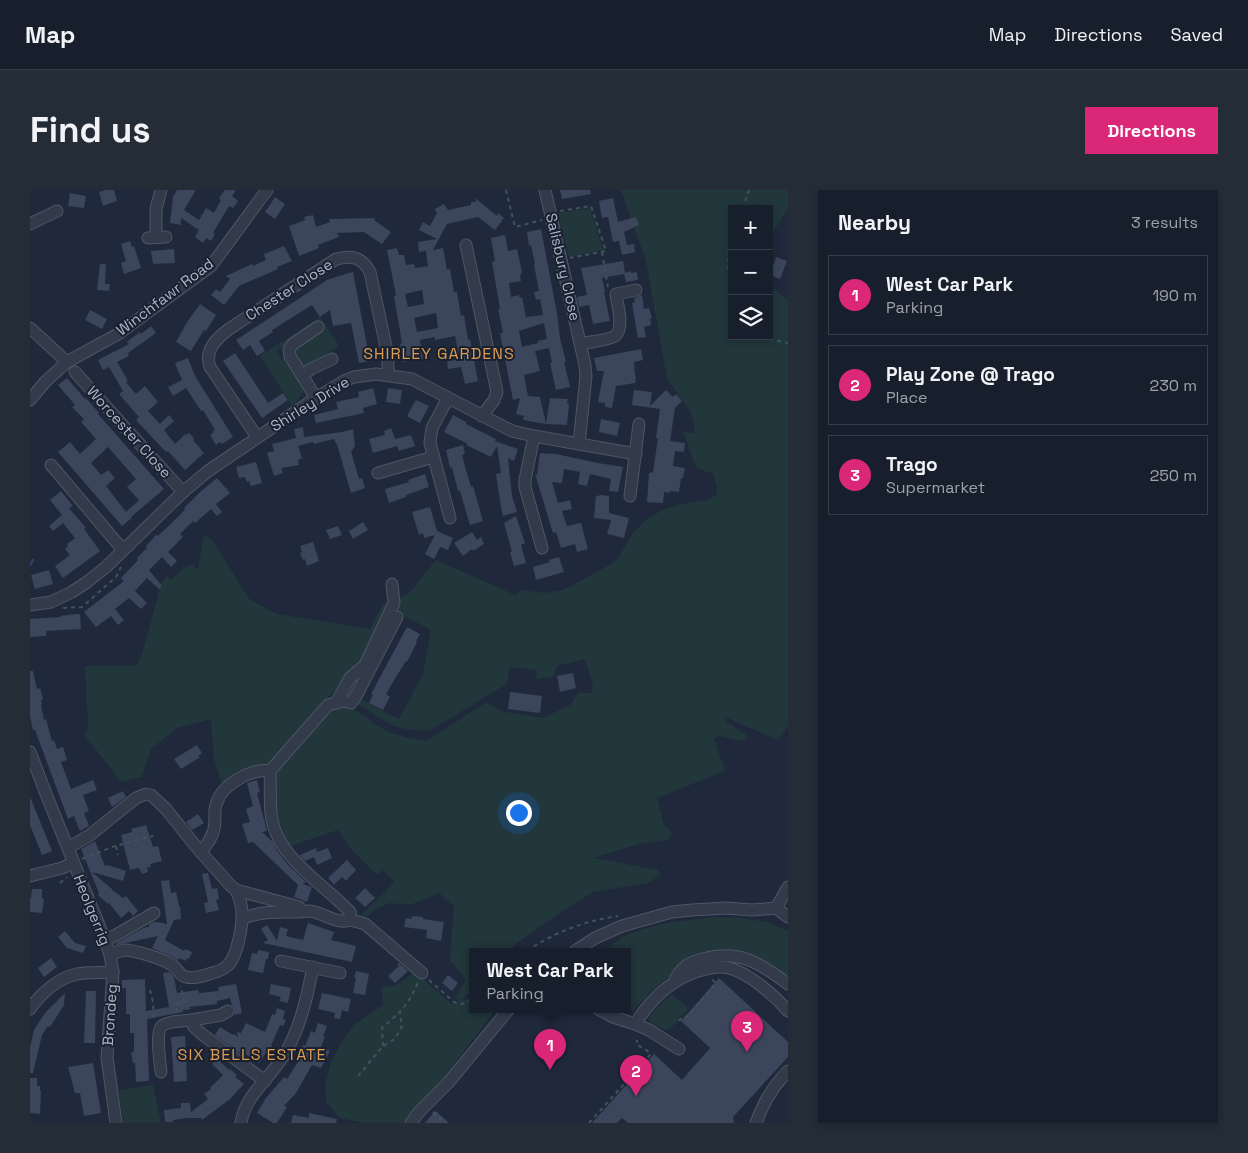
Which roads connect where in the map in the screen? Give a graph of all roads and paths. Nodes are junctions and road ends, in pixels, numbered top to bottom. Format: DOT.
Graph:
graph roads {
  1 [pos="161,190"];
  2 [pos="266,190"];
  3 [pos="506,190"];
  4 [pos="545,190"];
  5 [pos="749,190"];
  6 [pos="744,205"];
  7 [pos="57,211"];
  8 [pos="554,215"];
  9 [pos="30,224"];
  10 [pos="157,237"];
  11 [pos="466,245"];
  12 [pos="602,252"];
  13 [pos="566,259"];
  14 [pos="608,287"];
  15 [pos="636,290"];
  16 [pos="318,327"];
  17 [pos="30,328"];
  18 [pos="773,340"];
  19 [pos="788,343"];
  20 [pos="580,344"];
  21 [pos="332,359"];
  22 [pos="67,362"];
  23 [pos="75,372"];
  24 [pos="302,375"];
  25 [pos="388,375"];
  26 [pos="316,398"];
  27 [pos="448,398"];
  28 [pos="30,400"];
  29 [pos="482,416"];
  30 [pos="639,424"];
  31 [pos="534,436"];
  32 [pos="257,437"];
  33 [pos="579,444"];
  34 [pos="636,454"];
  35 [pos="433,457"];
  36 [pos="51,465"];
  37 [pos="378,473"];
  38 [pos="183,492"];
  39 [pos="630,496"];
  40 [pos="450,518"];
  41 [pos="542,548"];
  42 [pos="124,556"];
  43 [pos="392,584"];
  44 [pos="30,605"];
  45 [pos="60,608"];
  46 [pos="397,617"];
  47 [pos="336,703"];
  48 [pos="30,752"];
  49 [pos="270,770"];
  50 [pos="153,836"];
  51 [pos="116,846"];
  52 [pos="68,848"];
  53 [pos="201,852"];
  54 [pos="118,854"];
  55 [pos="73,863"];
  56 [pos="30,876"];
  57 [pos="788,888"];
  58 [pos="236,890"];
  59 [pos="776,908"];
  60 [pos="309,911"];
  61 [pos="154,913"];
  62 [pos="623,916"];
  63 [pos="788,916"];
  64 [pos="242,919"];
  65 [pos="351,920"];
  66 [pos="105,940"];
  67 [pos="531,948"];
  68 [pos="580,948"];
  69 [pos="110,955"];
  70 [pos="281,961"];
  71 [pos="313,967"];
  72 [pos="113,972"];
  73 [pos="340,973"];
  74 [pos="422,973"];
  75 [pos="707,975"];
  76 [pos="182,976"];
  77 [pos="674,982"];
  78 [pos="788,984"];
  79 [pos="150,990"];
  80 [pos="469,1000"];
  81 [pos="30,1009"];
  82 [pos="228,1011"];
  83 [pos="788,1011"];
  84 [pos="400,1013"];
  85 [pos="506,1013"];
  86 [pos="606,1013"];
  87 [pos="192,1020"];
  88 [pos="179,1022"];
  89 [pos="679,1022"];
  90 [pos="635,1024"];
  91 [pos="161,1028"];
  92 [pos="637,1040"];
  93 [pos="383,1046"];
  94 [pos="679,1049"];
  95 [pos="788,1071"];
  96 [pos="161,1072"];
  97 [pos="358,1076"];
  98 [pos="264,1081"];
  99 [pos="433,1112"];
  100 [pos="442,1120"];
  101 [pos="116,1123"];
  102 [pos="241,1123"];
  103 [pos="411,1123"];
  104 [pos="440,1123"];
  105 [pos="445,1123"];
  106 [pos="589,1123"];
  107 [pos="756,1123"];
  1 -- 10 [label="street"];
  2 -- 22 [label="street, Winchfawr Road"];
  3 -- 8 [label="path"];
  4 -- 8 [label="street, Salisbury Close"];
  5 -- 6 [label="path"];
  7 -- 9 [label="street"];
  8 -- 13 [label="path, Salisbury Close"];
  8 -- 20 [label="street, Salisbury Close"];
  11 -- 29 [label="street"];
  12 -- 14 [label="path"];
  15 -- 20 [label="street"];
  16 -- 24 [label="street"];
  17 -- 22 [label="street"];
  18 -- 19 [label="path"];
  20 -- 33 [label="street, Salisbury Close"];
  21 -- 24 [label="street"];
  22 -- 28 [label="street, Winchfawr Road"];
  23 -- 38 [label="street, Worcester Close"];
  24 -- 26 [label="street"];
  25 -- 26 [label="street, Shirley Drive"];
  25 -- 27 [label="street, Shirley Drive"];
  25 -- 32 [label="street, Chester Close"];
  26 -- 32 [label="street, Shirley Drive"];
  27 -- 29 [label="street, Shirley Drive"];
  27 -- 35 [label="street"];
  29 -- 31 [label="street, Shirley Drive"];
  30 -- 34 [label="street"];
  31 -- 33 [label="street, Shirley Drive"];
  31 -- 41 [label="street"];
  32 -- 38 [label="street, Shirley Drive"];
  33 -- 34 [label="street, Shirley Drive"];
  34 -- 39 [label="street"];
  35 -- 37 [label="street"];
  35 -- 40 [label="street"];
  36 -- 42 [label="street"];
  38 -- 42 [label="street, Shirley Drive"];
  42 -- 44 [label="street, Shirley Drive"];
  42 -- 45 [label="path"];
  43 -- 47 [label="street"];
  46 -- 47 [label="street"];
  47 -- 49 [label="street"];
  48 -- 52 [label="street, Heolgerrig"];
  49 -- 53 [label="street"];
  49 -- 65 [label="street"];
  50 -- 51 [label="path"];
  51 -- 54 [label="path"];
  51 -- 55 [label="path"];
  52 -- 53 [label="street"];
  52 -- 55 [label="street, Heolgerrig"];
  53 -- 58 [label="street"];
  55 -- 56 [label="street"];
  55 -- 66 [label="street, Heolgerrig"];
  57 -- 59 [label="street"];
  58 -- 60 [label="street"];
  58 -- 64 [label="street"];
  59 -- 63 [label="street"];
  59 -- 68 [label="street"];
  60 -- 64 [label="street"];
  60 -- 65 [label="street"];
  61 -- 66 [label="street"];
  62 -- 67 [label="path"];
  64 -- 76 [label="street"];
  65 -- 74 [label="street"];
  66 -- 69 [label="street, Heolgerrig"];
  69 -- 72 [label="street, Heolgerrig"];
  69 -- 76 [label="street"];
  70 -- 71 [label="street"];
  71 -- 73 [label="street"];
  71 -- 98 [label="street"];
  72 -- 81 [label="street, Brondeg"];
  72 -- 101 [label="street, Brondeg"];
  74 -- 80 [label="path"];
  74 -- 84 [label="path"];
  75 -- 89 [label="path"];
  76 -- 88 [label="path"];
  77 -- 78 [label="street"];
  77 -- 83 [label="street"];
  77 -- 90 [label="street"];
  79 -- 91 [label="path"];
  82 -- 87 [label="street"];
  84 -- 93 [label="path"];
  84 -- 93 [label="path"];
  85 -- 103 [label="street"];
  86 -- 90 [label="street"];
  87 -- 88 [label="street"];
  87 -- 98 [label="street"];
  88 -- 91 [label="street"];
  90 -- 94 [label="street"];
  91 -- 96 [label="street"];
  92 -- 106 [label="path"];
  93 -- 97 [label="path"];
  95 -- 107 [label="street"];
  98 -- 102 [label="street"];
  99 -- 100 [label="path"];
  100 -- 104 [label="path"];
  100 -- 105 [label="path"];
}
